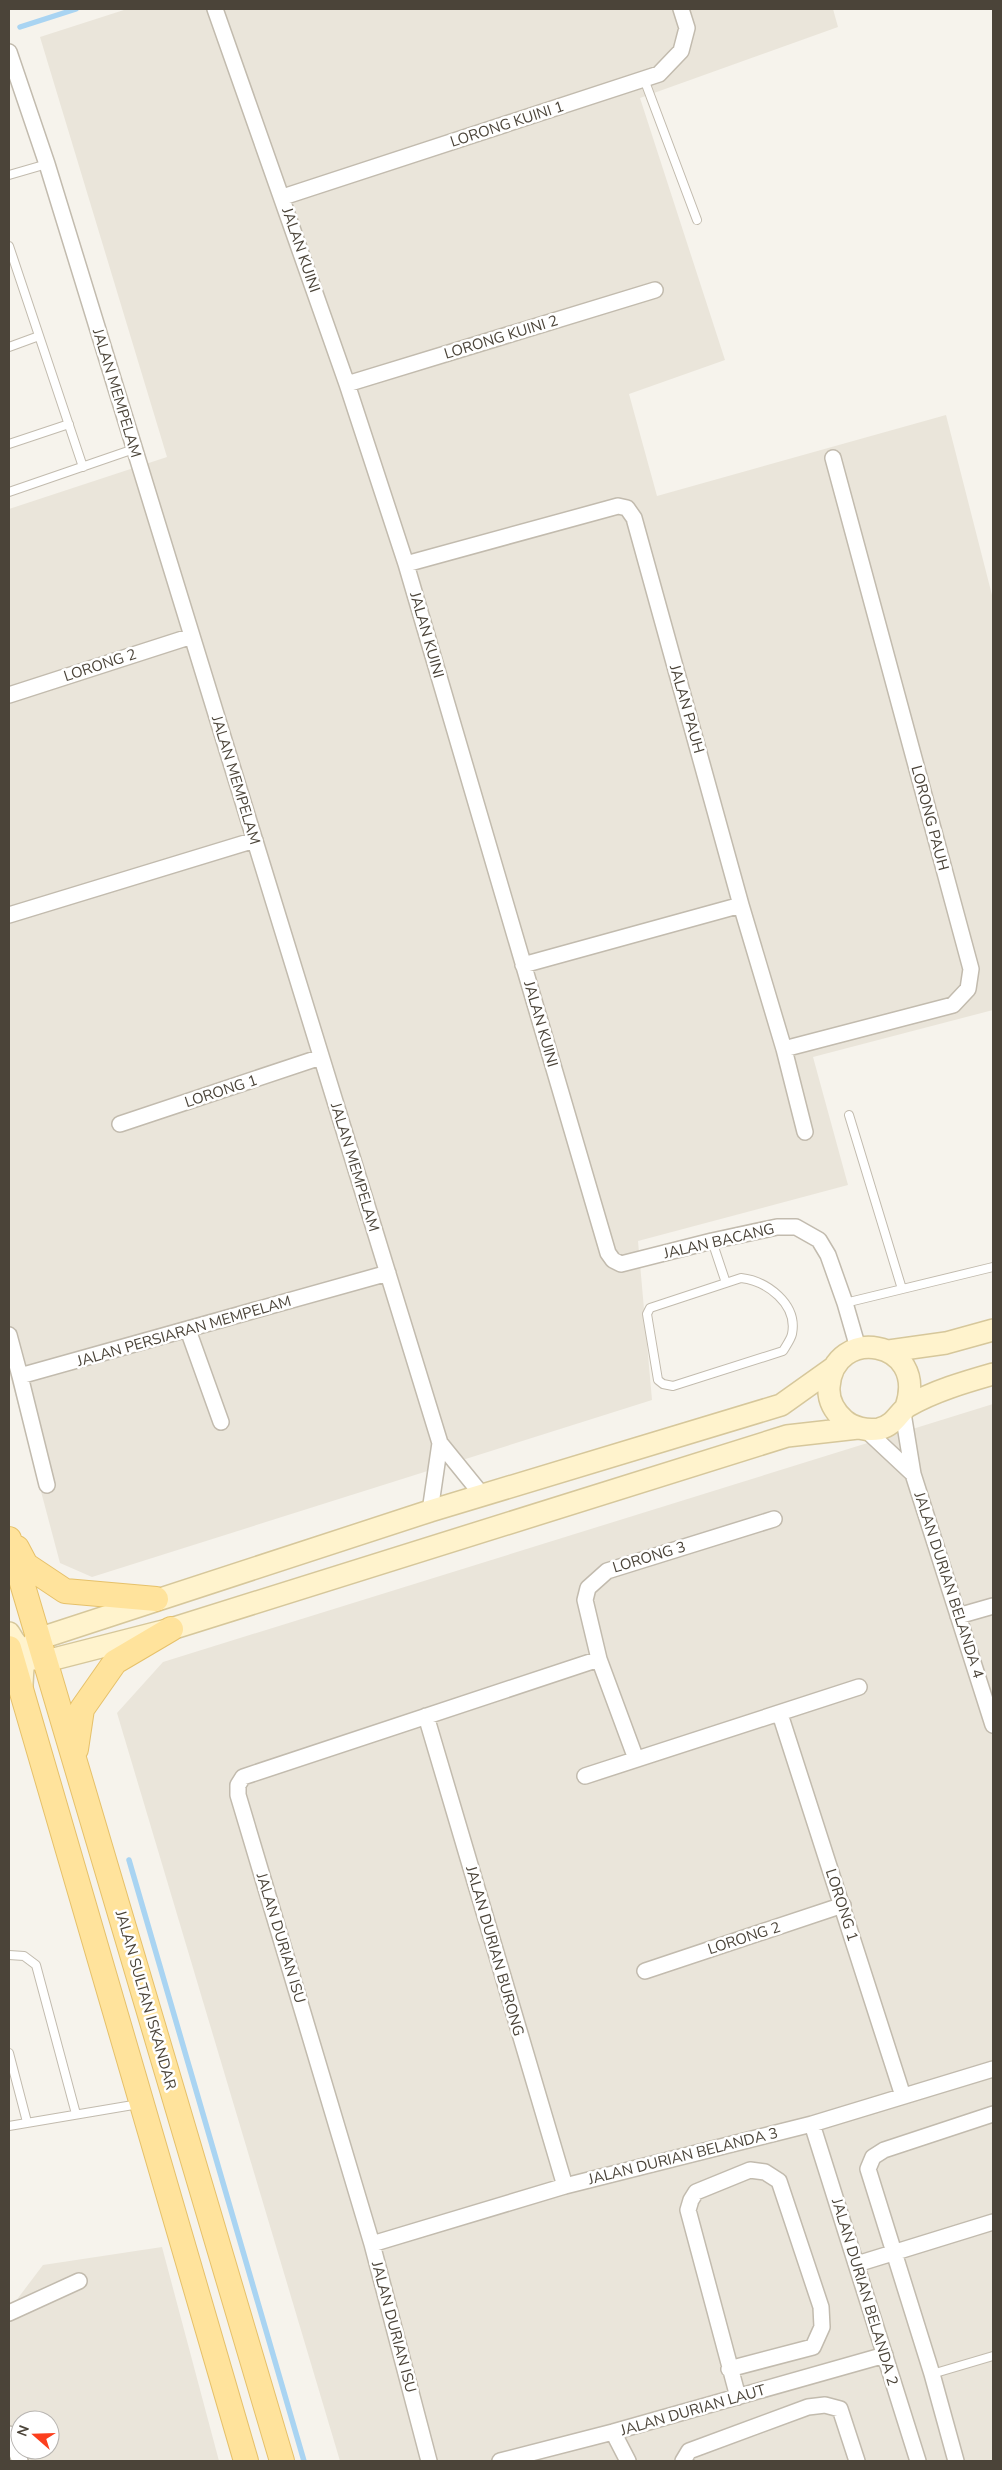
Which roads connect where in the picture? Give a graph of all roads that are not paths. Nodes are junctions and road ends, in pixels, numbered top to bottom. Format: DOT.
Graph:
graph roads {
  1 [pos="215,9"];
  2 [pos="681,9"];
  3 [pos="9,52"];
  4 [pos="644,79"];
  5 [pos="47,164"];
  6 [pos="9,175"];
  7 [pos="283,197"];
  8 [pos="697,220"];
  9 [pos="9,247"];
  10 [pos="655,290"];
  11 [pos="39,336"];
  12 [pos="9,347"];
  13 [pos="347,384"];
  14 [pos="69,424"];
  15 [pos="9,444"];
  16 [pos="134,449"];
  17 [pos="833,458"];
  18 [pos="83,467"];
  19 [pos="9,492"];
  20 [pos="406,564"];
  21 [pos="192,636"];
  22 [pos="9,695"];
  23 [pos="255,840"];
  24 [pos="741,905"];
  25 [pos="9,915"];
  26 [pos="523,965"];
  27 [pos="784,1049"];
  28 [pos="321,1057"];
  29 [pos="849,1115"];
  30 [pos="120,1124"];
  31 [pos="806,1132"];
  32 [pos="712,1240"];
  33 [pos="621,1264"];
  34 [pos="993,1267"];
  35 [pos="388,1273"];
  36 [pos="726,1283"];
  37 [pos="902,1289"];
  38 [pos="846,1303"];
  39 [pos="188,1330"];
  40 [pos="993,1330"];
  41 [pos="9,1335"];
  42 [pos="858,1348"];
  43 [pos="889,1351"];
  44 [pos="834,1368"];
  45 [pos="993,1374"];
  46 [pos="20,1376"];
  47 [pos="905,1410"];
  48 [pos="221,1422"];
  49 [pos="862,1429"];
  50 [pos="440,1443"];
  51 [pos="913,1474"];
  52 [pos="47,1484"];
  53 [pos="483,1496"];
  54 [pos="430,1511"];
  55 [pos="774,1519"];
  56 [pos="9,1531"];
  57 [pos="9,1539"];
  58 [pos="156,1599"];
  59 [pos="993,1606"];
  60 [pos="958,1616"];
  61 [pos="171,1629"];
  62 [pos="9,1633"];
  63 [pos="24,1659"];
  64 [pos="599,1659"];
  65 [pos="859,1687"];
  66 [pos="780,1714"];
  67 [pos="426,1716"];
  68 [pos="993,1725"];
  69 [pos="75,1758"];
  70 [pos="636,1759"];
  71 [pos="585,1776"];
  72 [pos="843,1905"];
  73 [pos="9,1955"];
  74 [pos="645,1971"];
  75 [pos="9,2053"];
  76 [pos="993,2069"];
  77 [pos="903,2096"];
  78 [pos="141,2104"];
  79 [pos="76,2114"];
  80 [pos="993,2114"];
  81 [pos="27,2122"];
  82 [pos="812,2124"];
  83 [pos="9,2126"];
  84 [pos="565,2186"];
  85 [pos="993,2222"];
  86 [pos="372,2244"];
  87 [pos="894,2252"];
  88 [pos="857,2264"];
  89 [pos="79,2281"];
  90 [pos="9,2312"];
  91 [pos="885,2355"];
  92 [pos="993,2356"];
  93 [pos="729,2369"];
  94 [pos="932,2374"];
  95 [pos="738,2397"];
  96 [pos="613,2432"];
  97 [pos="9,2434"];
  98 [pos="20,2461"];
  99 [pos="246,2461"];
  100 [pos="282,2461"];
  101 [pos="428,2461"];
  102 [pos="500,2461"];
  103 [pos="628,2461"];
  104 [pos="683,2461"];
  105 [pos="858,2461"];
  106 [pos="918,2461"];
  107 [pos="956,2461"];
  1 -- 7 [label="street, JALAN KUINI"];
  2 -- 4 [label="street, LORONG KUINI 1"];
  3 -- 5 [label="street, JALAN MEMPELAM"];
  4 -- 7 [label="street, LORONG KUINI 1"];
  4 -- 8 [label="lane"];
  5 -- 6 [label="lane"];
  5 -- 16 [label="street, JALAN MEMPELAM"];
  7 -- 13 [label="street, JALAN KUINI"];
  9 -- 11 [label="lane"];
  10 -- 13 [label="street, LORONG KUINI 2"];
  11 -- 12 [label="lane"];
  11 -- 14 [label="lane"];
  13 -- 20 [label="street, JALAN KUINI"];
  14 -- 15 [label="lane"];
  14 -- 18 [label="lane"];
  16 -- 18 [label="lane"];
  16 -- 21 [label="street, JALAN MEMPELAM"];
  17 -- 27 [label="street, LORONG PAUH"];
  18 -- 19 [label="lane"];
  20 -- 24 [label="street, JALAN PAUH"];
  20 -- 26 [label="street, JALAN KUINI"];
  21 -- 22 [label="street, LORONG 2"];
  21 -- 23 [label="street, JALAN MEMPELAM"];
  23 -- 25 [label="street"];
  23 -- 28 [label="street, JALAN MEMPELAM"];
  24 -- 26 [label="street"];
  24 -- 27 [label="street, JALAN PAUH"];
  26 -- 33 [label="street, JALAN KUINI"];
  27 -- 31 [label="street, JALAN PAUH"];
  28 -- 30 [label="street, LORONG 1"];
  28 -- 35 [label="street, JALAN MEMPELAM"];
  29 -- 37 [label="lane"];
  32 -- 33 [label="street, JALAN BACANG"];
  32 -- 36 [label="lane"];
  32 -- 38 [label="street, JALAN BACANG"];
  34 -- 37 [label="lane"];
  35 -- 39 [label="street, JALAN PERSIARAN MEMPELAM"];
  35 -- 50 [label="street, JALAN MEMPELAM"];
  36 -- 36 [label="lane"];
  37 -- 38 [label="lane"];
  38 -- 42 [label="street, JALAN BACANG"];
  39 -- 46 [label="street, JALAN PERSIARAN MEMPELAM"];
  39 -- 48 [label="street"];
  40 -- 43 [label="street"];
  41 -- 46 [label="street"];
  42 -- 43 [label="street"];
  42 -- 44 [label="street"];
  43 -- 47 [label="street"];
  44 -- 49 [label="street"];
  44 -- 53 [label="street"];
  45 -- 47 [label="street"];
  46 -- 52 [label="street"];
  47 -- 49 [label="street"];
  47 -- 51 [label="street, JALAN DURIAN BELANDA 4"];
  49 -- 51 [label="street"];
  49 -- 61 [label="street"];
  50 -- 53 [label="street"];
  50 -- 54 [label="street, JALAN MEMPELAM"];
  51 -- 60 [label="street, JALAN DURIAN BELANDA 4"];
  53 -- 54 [label="street"];
  54 -- 58 [label="street"];
  55 -- 64 [label="street, LORONG 3"];
  56 -- 58 [label="main road"];
  57 -- 63 [label="main road, JALAN SULTAN ISKANDAR"];
  58 -- 63 [label="street"];
  59 -- 60 [label="street"];
  60 -- 68 [label="street, JALAN DURIAN BELANDA 4"];
  61 -- 63 [label="street"];
  61 -- 69 [label="main road"];
  62 -- 63 [label="street"];
  63 -- 69 [label="main road, JALAN SULTAN ISKANDAR"];
  63 -- 78 [label="main road"];
  64 -- 67 [label="street, JALAN DURIAN ISU"];
  64 -- 70 [label="street, LORONG 3"];
  65 -- 66 [label="street"];
  66 -- 70 [label="street"];
  66 -- 72 [label="street, LORONG 1"];
  67 -- 84 [label="street, JALAN DURIAN BURONG"];
  67 -- 86 [label="street, JALAN DURIAN ISU"];
  69 -- 100 [label="main road, JALAN SULTAN ISKANDAR"];
  70 -- 71 [label="street"];
  72 -- 74 [label="street, LORONG 2"];
  72 -- 77 [label="street, LORONG 1"];
  73 -- 79 [label="lane"];
  75 -- 81 [label="lane"];
  76 -- 77 [label="street, JALAN DURIAN BELANDA 3"];
  77 -- 82 [label="street, JALAN DURIAN BELANDA 3"];
  78 -- 79 [label="lane"];
  78 -- 99 [label="main road"];
  79 -- 81 [label="lane"];
  80 -- 87 [label="street"];
  81 -- 83 [label="lane"];
  82 -- 84 [label="street, JALAN DURIAN BELANDA 3"];
  82 -- 88 [label="street, JALAN DURIAN BELANDA 2"];
  84 -- 86 [label="street, JALAN DURIAN BELANDA 3"];
  85 -- 87 [label="street"];
  86 -- 101 [label="street, JALAN DURIAN ISU"];
  87 -- 88 [label="street"];
  87 -- 94 [label="street"];
  88 -- 91 [label="street, JALAN DURIAN BELANDA 2"];
  89 -- 90 [label="street"];
  91 -- 95 [label="street, JALAN DURIAN LAUT"];
  91 -- 106 [label="street, JALAN DURIAN BELANDA 2"];
  92 -- 94 [label="lane"];
  93 -- 93 [label="street"];
  93 -- 95 [label="street"];
  94 -- 107 [label="street"];
  95 -- 96 [label="street, JALAN DURIAN LAUT"];
  96 -- 102 [label="street, JALAN DURIAN LAUT"];
  96 -- 103 [label="street"];
  97 -- 98 [label="street"];
  104 -- 105 [label="street"];
}
